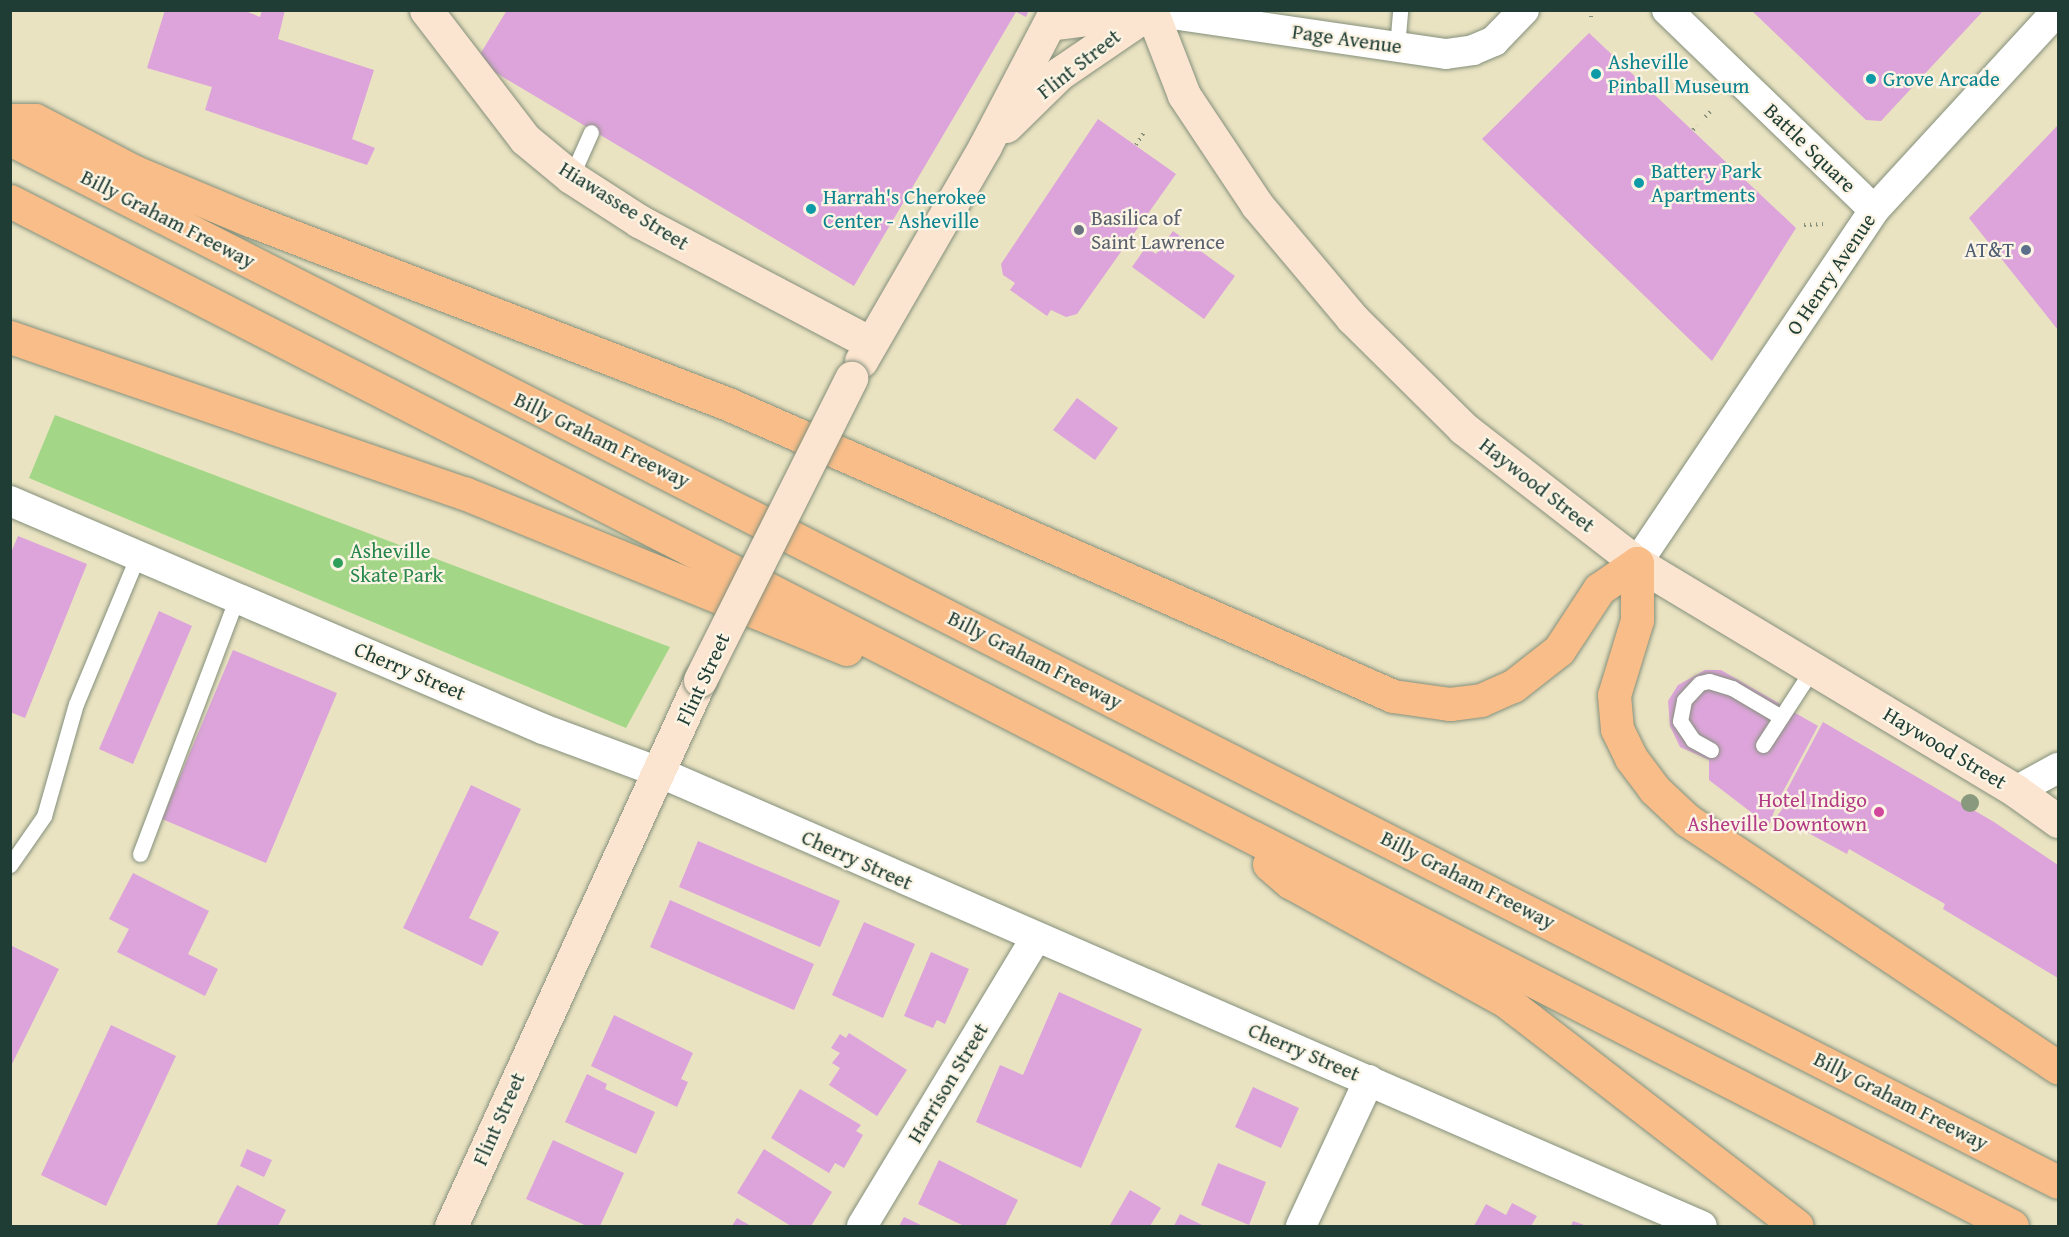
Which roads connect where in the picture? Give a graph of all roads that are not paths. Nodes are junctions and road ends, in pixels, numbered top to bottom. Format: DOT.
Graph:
graph roads {
  1 [pos="426,10"];
  2 [pos="1400,10"];
  3 [pos="1524,10"];
  4 [pos="1667,10"];
  5 [pos="2058,10"];
  6 [pos="1151,11"];
  7 [pos="1053,17"];
  8 [pos="1397,47"];
  9 [pos="10,120"];
  10 [pos="591,132"];
  11 [pos="10,139"];
  12 [pos="985,146"];
  13 [pos="571,177"];
  14 [pos="10,201"];
  15 [pos="1874,210"];
  16 [pos="10,337"];
  17 [pos="870,343"];
  18 [pos="10,501"];
  19 [pos="138,555"];
  20 [pos="1637,563"];
  21 [pos="237,597"];
  22 [pos="1813,668"];
  23 [pos="929,673"];
  24 [pos="1782,717"];
  25 [pos="1763,745"];
  26 [pos="1711,750"];
  27 [pos="2058,768"];
  28 [pos="661,773"];
  29 [pos="2016,791"];
  30 [pos="1218,820"];
  31 [pos="2058,821"];
  32 [pos="140,854"];
  33 [pos="10,865"];
  34 [pos="1035,939"];
  35 [pos="2058,1067"];
  36 [pos="1369,1080"];
  37 [pos="2058,1182"];
  38 [pos="451,1227"];
  39 [pos="861,1227"];
  40 [pos="1301,1227"];
  41 [pos="1702,1227"];
  42 [pos="1797,1227"];
  43 [pos="2012,1227"];
  1 -- 13 [label="street, Hiawassee Street"];
  2 -- 8 [label="lane"];
  3 -- 8 [label="street, Page Avenue"];
  4 -- 15 [label="street, Battle Square"];
  5 -- 15 [label="street, O Henry Avenue"];
  6 -- 7 [label="street, Page Avenue"];
  6 -- 8 [label="street, Page Avenue"];
  6 -- 12 [label="street, Flint Street"];
  6 -- 20 [label="street, Haywood Street"];
  7 -- 12 [label="street, Flint Street"];
  9 -- 20 [label="highway"];
  10 -- 13 [label="lane"];
  11 -- 37 [label="highway, Billy Graham Freeway"];
  12 -- 17 [label="street, Flint Street"];
  13 -- 17 [label="street, Hiawassee Street"];
  14 -- 23 [label="highway"];
  15 -- 20 [label="street, O Henry Avenue"];
  16 -- 23 [label="highway"];
  17 -- 28 [label="street, Flint Street, bridge"];
  18 -- 19 [label="street, Cherry Street"];
  19 -- 21 [label="street, Cherry Street"];
  19 -- 33 [label="lane"];
  20 -- 22 [label="street, Haywood Street"];
  20 -- 35 [label="highway"];
  21 -- 28 [label="street, Cherry Street"];
  21 -- 32 [label="lane"];
  22 -- 24 [label="lane"];
  22 -- 29 [label="street, Haywood Street"];
  23 -- 30 [label="highway"];
  24 -- 25 [label="lane"];
  24 -- 26 [label="lane"];
  27 -- 29 [label="street"];
  28 -- 34 [label="street, Cherry Street"];
  28 -- 38 [label="street, Flint Street"];
  29 -- 31 [label="street, Haywood Street"];
  30 -- 42 [label="highway"];
  30 -- 43 [label="highway"];
  34 -- 36 [label="street, Cherry Street"];
  34 -- 39 [label="street, Harrison Street"];
  36 -- 40 [label="street"];
  36 -- 41 [label="street, Cherry Street"];
}
